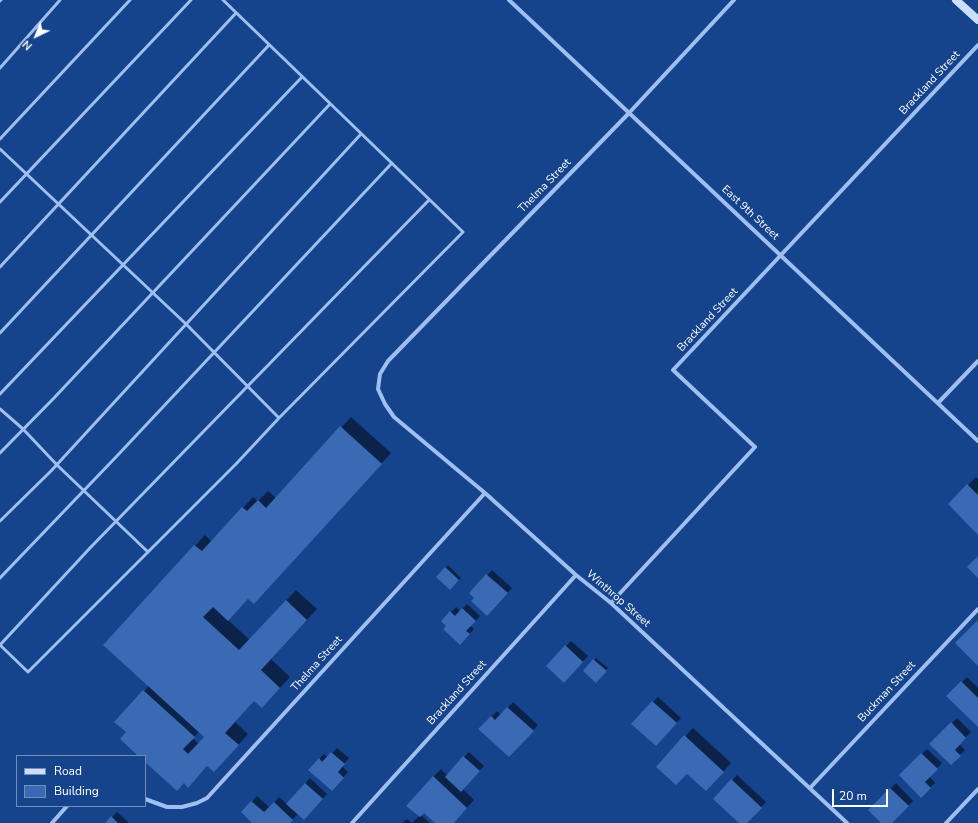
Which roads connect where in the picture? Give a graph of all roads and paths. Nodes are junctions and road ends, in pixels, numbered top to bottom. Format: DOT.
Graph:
graph roads {
  1 [pos="60,0"];
  2 [pos="130,0"];
  3 [pos="191,0"];
  4 [pos="222,0"];
  5 [pos="509,0"];
  6 [pos="734,0"];
  7 [pos="956,0"];
  8 [pos="236,13"];
  9 [pos="978,20"];
  10 [pos="269,45"];
  11 [pos="978,45"];
  12 [pos="0,68"];
  13 [pos="302,77"];
  14 [pos="330,104"];
  15 [pos="629,113"];
  16 [pos="362,134"];
  17 [pos="0,139"];
  18 [pos="0,149"];
  19 [pos="392,163"];
  20 [pos="27,174"];
  21 [pos="429,200"];
  22 [pos="0,202"];
  23 [pos="58,204"];
  24 [pos="92,235"];
  25 [pos="781,255"];
  26 [pos="123,265"];
  27 [pos="0,268"];
  28 [pos="152,293"];
  29 [pos="186,324"];
  30 [pos="0,333"];
  31 [pos="214,353"];
  32 [pos="978,361"];
  33 [pos="247,387"];
  34 [pos="378,389"];
  35 [pos="0,394"];
  36 [pos="938,404"];
  37 [pos="0,409"];
  38 [pos="279,418"];
  39 [pos="23,429"];
  40 [pos="978,441"];
  41 [pos="0,453"];
  42 [pos="57,465"];
  43 [pos="84,491"];
  44 [pos="485,493"];
  45 [pos="0,521"];
  46 [pos="116,521"];
  47 [pos="148,552"];
  48 [pos="576,575"];
  49 [pos="0,578"];
  50 [pos="611,603"];
  51 [pos="978,609"];
  52 [pos="0,645"];
  53 [pos="810,788"];
  54 [pos="978,789"];
  55 [pos="146,799"];
  56 [pos="66,807"];
  57 [pos="52,823"];
  58 [pos="352,823"];
  59 [pos="847,823"];
  60 [pos="946,823"];
  1 -- 12 [label="lane"];
  2 -- 17 [label="lane"];
  3 -- 20 [label="lane"];
  4 -- 8 [label="lane"];
  5 -- 15 [label="street, East 9th Street"];
  6 -- 15 [label="street, Thelma Street"];
  7 -- 9 [label="street"];
  8 -- 10 [label="lane"];
  8 -- 23 [label="lane"];
  10 -- 13 [label="lane"];
  10 -- 24 [label="lane"];
  11 -- 25 [label="street, Brackland Street"];
  13 -- 14 [label="lane"];
  13 -- 26 [label="lane"];
  14 -- 16 [label="lane"];
  14 -- 28 [label="lane"];
  15 -- 25 [label="street, East 9th Street"];
  15 -- 34 [label="street, Thelma Street"];
  16 -- 19 [label="lane"];
  16 -- 29 [label="lane"];
  18 -- 20 [label="lane"];
  19 -- 21 [label="lane"];
  19 -- 31 [label="lane"];
  20 -- 22 [label="lane"];
  20 -- 23 [label="lane"];
  21 -- 33 [label="lane"];
  21 -- 38 [label="lane"];
  23 -- 24 [label="lane"];
  23 -- 27 [label="lane"];
  24 -- 26 [label="lane"];
  24 -- 30 [label="lane"];
  25 -- 36 [label="street, East 9th Street"];
  25 -- 50 [label="street, Brackland Street"];
  26 -- 28 [label="lane"];
  26 -- 35 [label="lane"];
  28 -- 29 [label="lane"];
  28 -- 39 [label="lane"];
  29 -- 31 [label="lane"];
  29 -- 42 [label="lane"];
  31 -- 33 [label="lane"];
  31 -- 43 [label="lane"];
  32 -- 36 [label="street"];
  33 -- 38 [label="lane"];
  33 -- 46 [label="lane"];
  34 -- 44 [label="street, Winthrop Street"];
  36 -- 40 [label="street, East 9th Street"];
  37 -- 39 [label="lane"];
  38 -- 47 [label="lane"];
  39 -- 41 [label="lane"];
  39 -- 42 [label="lane"];
  42 -- 43 [label="lane"];
  42 -- 45 [label="lane"];
  43 -- 46 [label="lane"];
  43 -- 49 [label="lane"];
  44 -- 48 [label="street, Winthrop Street"];
  44 -- 55 [label="street, Thelma Street"];
  46 -- 47 [label="lane"];
  46 -- 52 [label="lane"];
  47 -- 52 [label="lane"];
  48 -- 50 [label="street, Winthrop Street"];
  48 -- 58 [label="street, Brackland Street"];
  50 -- 53 [label="street, Winthrop Street"];
  51 -- 53 [label="street, Buckman Street"];
  53 -- 59 [label="street, Winthrop Street"];
  54 -- 60 [label="street"];
  56 -- 57 [label="street"];
}
